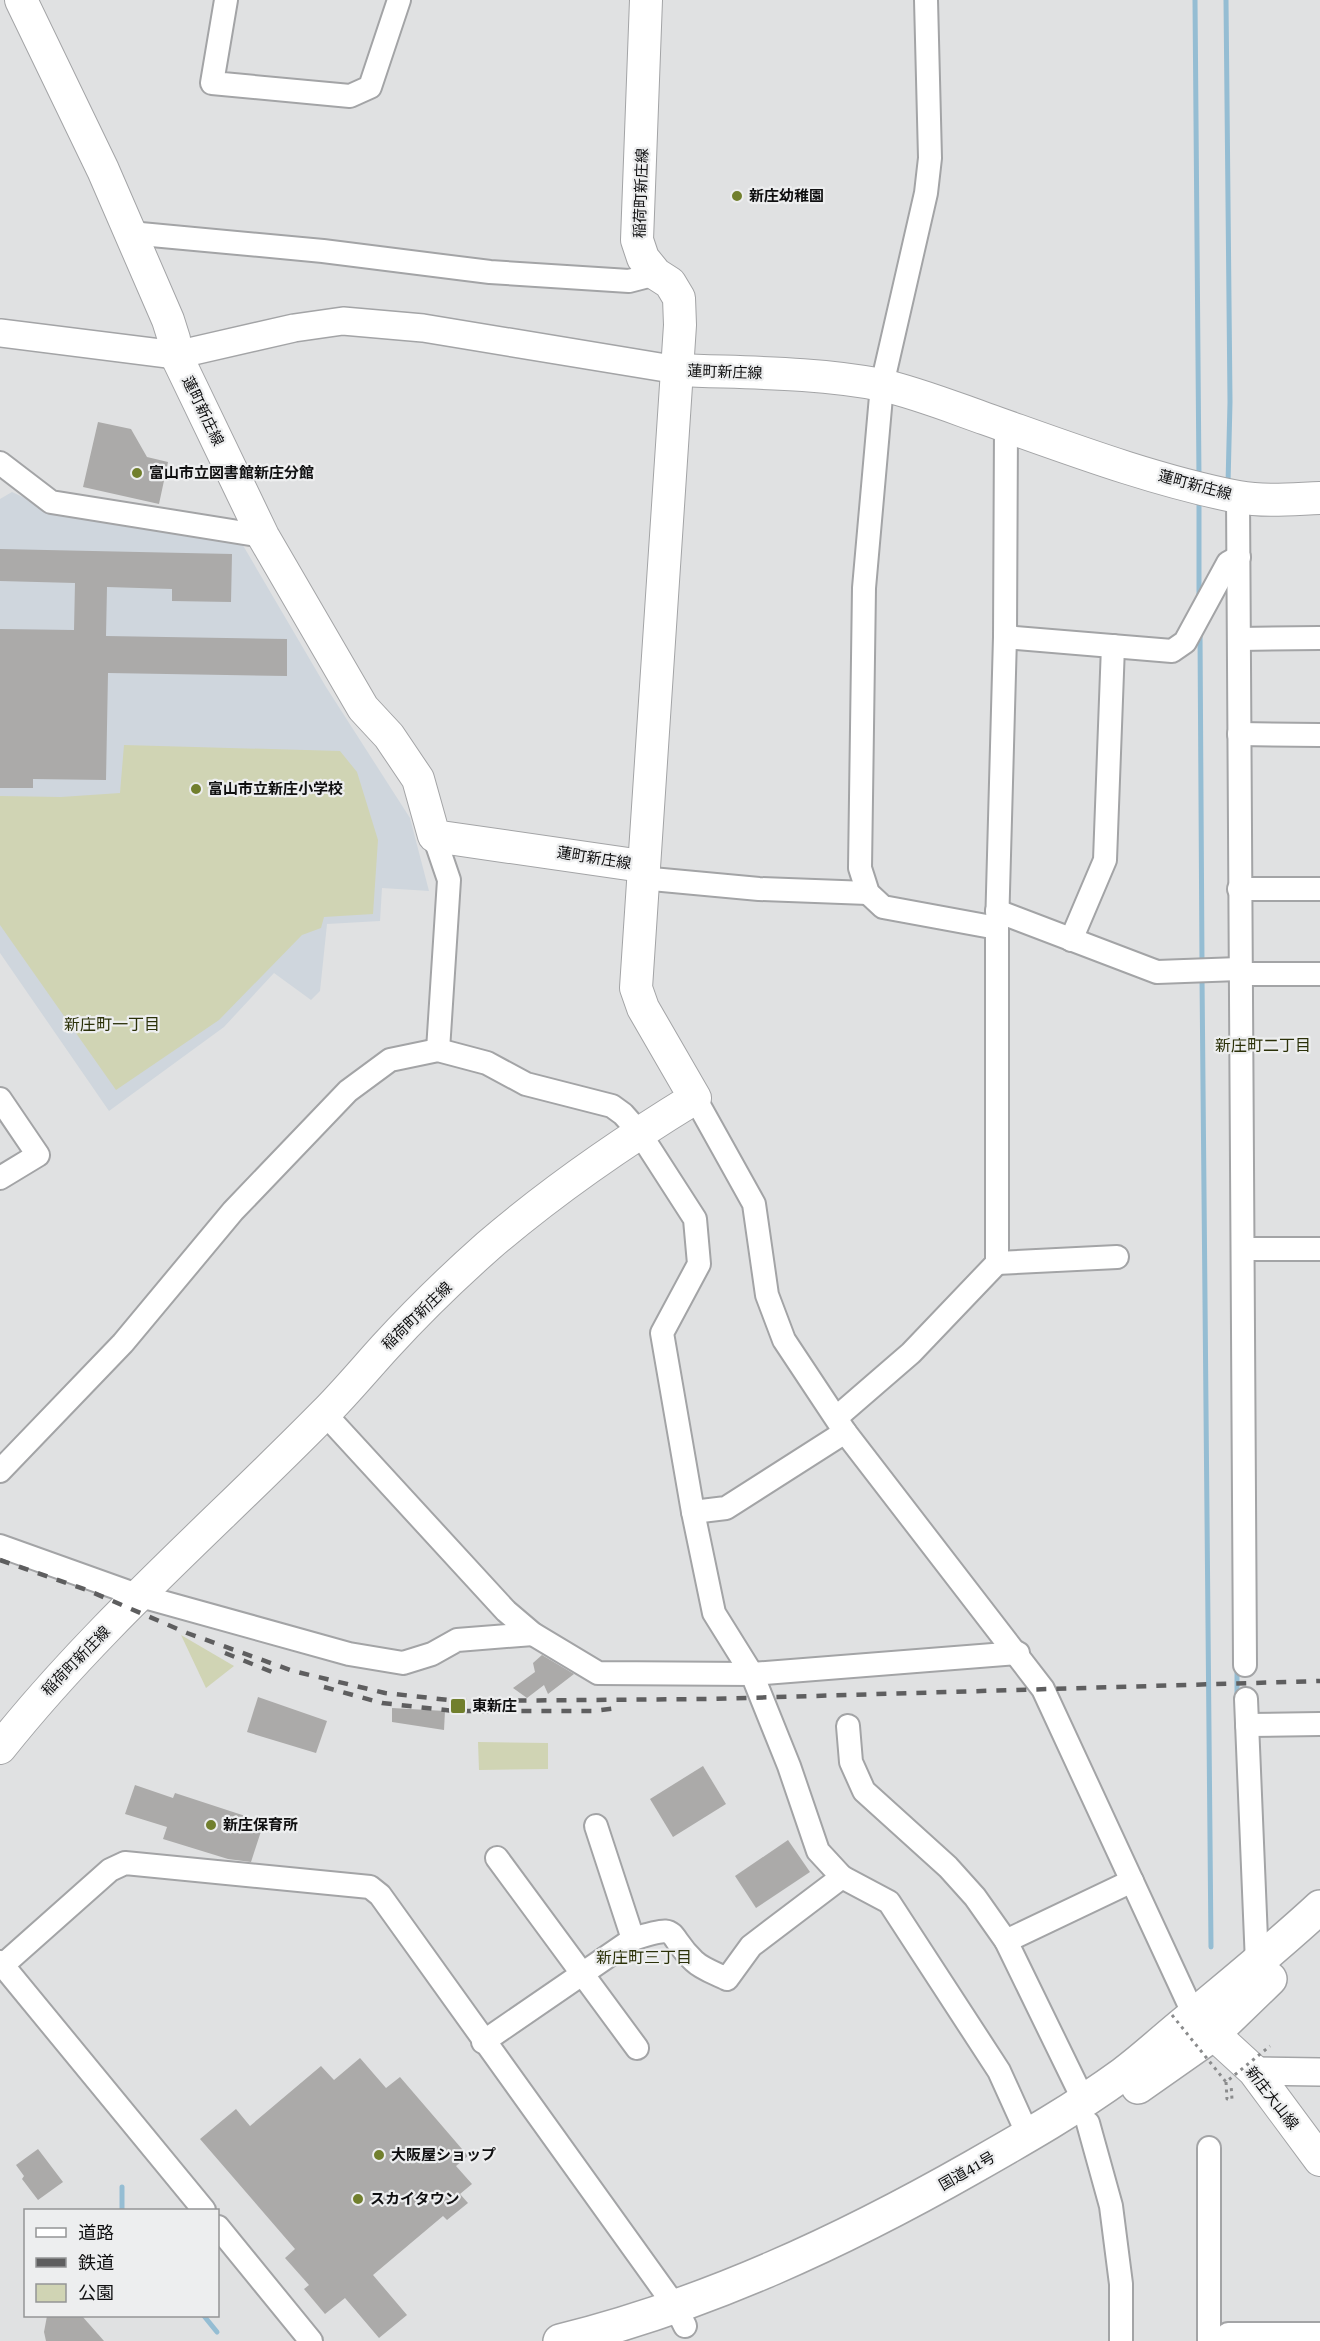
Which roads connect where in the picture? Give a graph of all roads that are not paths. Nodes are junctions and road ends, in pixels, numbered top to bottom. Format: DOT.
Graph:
graph roads {
  1 [pos="21,0"];
  2 [pos="226,0"];
  3 [pos="399,0"];
  4 [pos="646,0"];
  5 [pos="926,0"];
  6 [pos="130,233"];
  7 [pos="656,274"];
  8 [pos="0,333"];
  9 [pos="176,355"];
  10 [pos="678,370"];
  11 [pos="882,386"];
  12 [pos="1006,426"];
  13 [pos="0,463"];
  14 [pos="1235,496"];
  15 [pos="1320,498"];
  16 [pos="263,536"];
  17 [pos="1239,557"];
  18 [pos="1005,637"];
  19 [pos="1320,638"];
  20 [pos="1239,639"];
  21 [pos="1113,646"];
  22 [pos="1239,734"];
  23 [pos="1320,735"];
  24 [pos="434,836"];
  25 [pos="642,872"];
  26 [pos="1239,889"];
  27 [pos="1320,889"];
  28 [pos="868,893"];
  29 [pos="997,920"];
  30 [pos="1071,940"];
  31 [pos="1238,971"];
  32 [pos="1320,974"];
  33 [pos="438,1050"];
  34 [pos="695,1098"];
  35 [pos="0,1099"];
  36 [pos="639,1132"];
  37 [pos="0,1178"];
  38 [pos="1243,1249"];
  39 [pos="1320,1249"];
  40 [pos="1117,1257"];
  41 [pos="997,1263"];
  42 [pos="325,1414"];
  43 [pos="841,1425"];
  44 [pos="0,1471"];
  45 [pos="693,1512"];
  46 [pos="0,1546"];
  47 [pos="137,1595"];
  48 [pos="533,1634"];
  49 [pos="1018,1653"];
  50 [pos="1245,1665"];
  51 [pos="752,1674"];
  52 [pos="1246,1699"];
  53 [pos="1320,1724"];
  54 [pos="1247,1725"];
  55 [pos="848,1726"];
  56 [pos="0,1748"];
  57 [pos="596,1826"];
  58 [pos="497,1858"];
  59 [pos="842,1877"];
  60 [pos="1132,1881"];
  61 [pos="1320,1907"];
  62 [pos="633,1939"];
  63 [pos="1305,1939"];
  64 [pos="1006,1941"];
  65 [pos="1257,1963"];
  66 [pos="2,1964"];
  67 [pos="582,1974"];
  68 [pos="1193,2021"];
  69 [pos="483,2042"];
  70 [pos="637,2048"];
  71 [pos="1245,2069"];
  72 [pos="1320,2072"];
  73 [pos="1086,2112"];
  74 [pos="1028,2135"];
  75 [pos="1209,2148"];
  76 [pos="1320,2160"];
  77 [pos="202,2209"];
  78 [pos="219,2228"];
  79 [pos="672,2318"];
  80 [pos="1320,2334"];
  81 [pos="1221,2339"];
  82 [pos="311,2341"];
  83 [pos="560,2341"];
  84 [pos="638,2341"];
  85 [pos="1121,2341"];
  1 -- 6 [label="main road, 蓮町新庄線"];
  2 -- 3 [label="street"];
  4 -- 7 [label="main road, 稲荷町新庄線"];
  5 -- 11 [label="street"];
  6 -- 7 [label="street"];
  6 -- 9 [label="main road, 蓮町新庄線"];
  7 -- 10 [label="main road, 稲荷町新庄線"];
  8 -- 9 [label="street"];
  9 -- 10 [label="street"];
  9 -- 16 [label="main road, 蓮町新庄線"];
  10 -- 11 [label="main road, 蓮町新庄線"];
  10 -- 25 [label="main road, 蓮町新庄線"];
  11 -- 12 [label="main road, 蓮町新庄線"];
  11 -- 28 [label="street"];
  12 -- 14 [label="main road, 蓮町新庄線"];
  12 -- 18 [label="street"];
  13 -- 16 [label="street"];
  14 -- 15 [label="main road, 蓮町新庄線"];
  14 -- 17 [label="street"];
  16 -- 24 [label="main road, 蓮町新庄線"];
  17 -- 20 [label="street"];
  17 -- 21 [label="street"];
  18 -- 21 [label="street"];
  18 -- 29 [label="street"];
  19 -- 20 [label="street"];
  20 -- 22 [label="street"];
  21 -- 30 [label="street"];
  22 -- 23 [label="street"];
  22 -- 26 [label="street"];
  24 -- 25 [label="main road, 蓮町新庄線"];
  24 -- 33 [label="street"];
  25 -- 28 [label="street"];
  25 -- 34 [label="main road"];
  26 -- 27 [label="street"];
  26 -- 31 [label="street"];
  28 -- 29 [label="street"];
  29 -- 30 [label="street"];
  29 -- 41 [label="street"];
  30 -- 31 [label="street"];
  31 -- 32 [label="street"];
  31 -- 38 [label="street"];
  33 -- 36 [label="street"];
  33 -- 44 [label="street"];
  34 -- 36 [label="main road, 稲荷町新庄線"];
  34 -- 43 [label="street"];
  35 -- 37 [label="street"];
  36 -- 42 [label="main road, 稲荷町新庄線"];
  36 -- 45 [label="street"];
  38 -- 39 [label="street"];
  38 -- 50 [label="street"];
  40 -- 41 [label="street"];
  41 -- 43 [label="street"];
  42 -- 47 [label="main road, 稲荷町新庄線"];
  42 -- 48 [label="street"];
  43 -- 45 [label="street"];
  43 -- 49 [label="street"];
  45 -- 51 [label="street"];
  46 -- 47 [label="street"];
  47 -- 48 [label="street"];
  47 -- 56 [label="main road, 稲荷町新庄線"];
  48 -- 51 [label="street"];
  49 -- 51 [label="street"];
  49 -- 60 [label="street"];
  51 -- 59 [label="street"];
  52 -- 54 [label="street"];
  53 -- 54 [label="street"];
  54 -- 65 [label="street"];
  55 -- 64 [label="street"];
  57 -- 62 [label="street"];
  58 -- 67 [label="street"];
  59 -- 62 [label="street"];
  59 -- 74 [label="street"];
  60 -- 64 [label="street"];
  60 -- 68 [label="street"];
  61 -- 63 [label="highway, 国道41号"];
  62 -- 67 [label="street"];
  63 -- 65 [label="highway, 国道41号"];
  63 -- 68 [label="highway, 国道41号"];
  64 -- 73 [label="street"];
  65 -- 68 [label="highway, 国道41号"];
  66 -- 69 [label="street"];
  66 -- 77 [label="street"];
  67 -- 69 [label="street"];
  67 -- 70 [label="street"];
  68 -- 71 [label="main road, 新庄大山線"];
  68 -- 73 [label="highway, 国道41号"];
  69 -- 79 [label="street"];
  71 -- 72 [label="street"];
  71 -- 76 [label="main road, 新庄大山線"];
  73 -- 74 [label="highway, 国道41号"];
  73 -- 79 [label="highway, 国道41号"];
  73 -- 85 [label="street"];
  74 -- 79 [label="highway, 国道41号"];
  75 -- 81 [label="street"];
  78 -- 82 [label="street"];
  79 -- 83 [label="highway, 国道41号"];
  79 -- 84 [label="highway, 国道41号"];
  80 -- 81 [label="street"];
}
